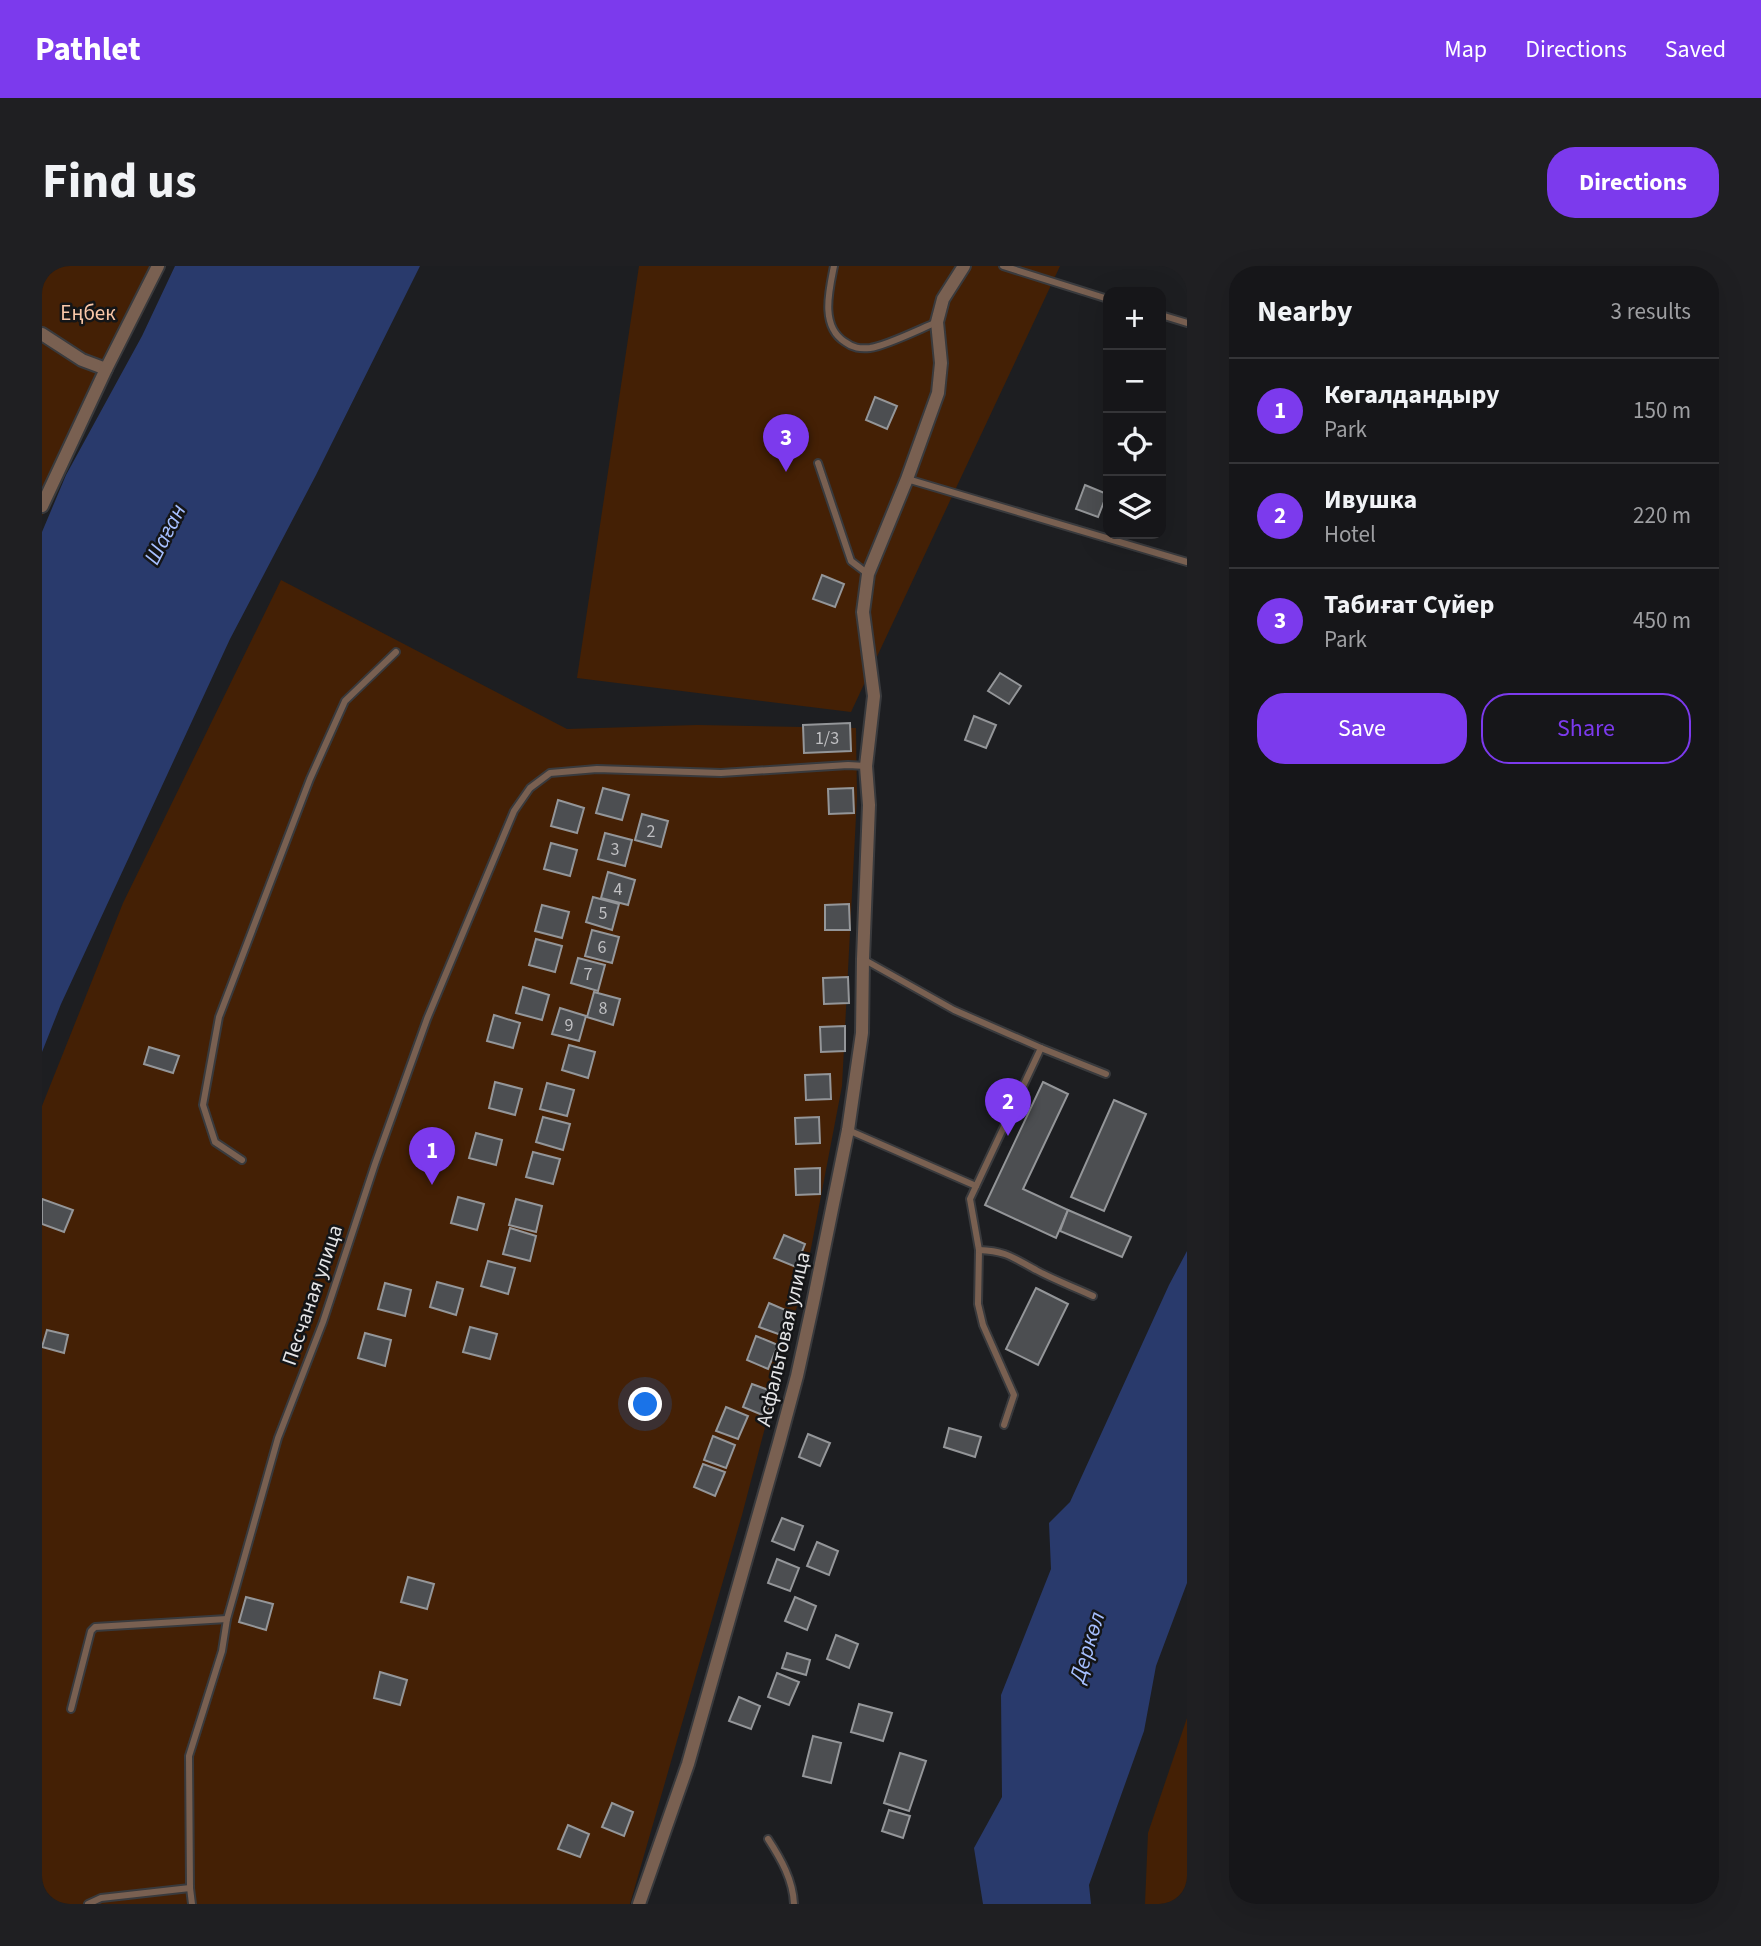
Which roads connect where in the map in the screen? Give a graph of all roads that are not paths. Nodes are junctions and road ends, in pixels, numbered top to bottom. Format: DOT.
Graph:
graph roads {
  1 [pos="158,266"];
  2 [pos="834,266"];
  3 [pos="964,266"];
  4 [pos="1003,266"];
  5 [pos="1103,297"];
  6 [pos="1166,317"];
  7 [pos="937,322"];
  8 [pos="1187,323"];
  9 [pos="42,334"];
  10 [pos="106,369"];
  11 [pos="818,463"];
  12 [pos="907,479"];
  13 [pos="42,506"];
  14 [pos="1187,562"];
  15 [pos="868,574"];
  16 [pos="396,652"];
  17 [pos="866,766"];
  18 [pos="863,959"];
  19 [pos="1041,1048"];
  20 [pos="1106,1074"];
  21 [pos="848,1130"];
  22 [pos="242,1160"];
  23 [pos="976,1186"];
  24 [pos="979,1250"];
  25 [pos="1093,1296"];
  26 [pos="1004,1425"];
  27 [pos="227,1619"];
  28 [pos="71,1709"];
  29 [pos="768,1839"];
  30 [pos="190,1888"];
  31 [pos="88,1904"];
  32 [pos="192,1904"];
  33 [pos="639,1904"];
  34 [pos="794,1904"];
  1 -- 10 [label="street"];
  2 -- 7 [label="lane"];
  3 -- 7 [label="street"];
  4 -- 5 [label="lane"];
  6 -- 8 [label="lane"];
  7 -- 12 [label="street, Асфальтовая улица"];
  9 -- 10 [label="street"];
  10 -- 13 [label="street"];
  11 -- 15 [label="lane"];
  12 -- 14 [label="lane"];
  12 -- 15 [label="street, Асфальтовая улица"];
  15 -- 17 [label="street, Асфальтовая улица"];
  16 -- 22 [label="lane"];
  17 -- 18 [label="street, Асфальтовая улица"];
  17 -- 27 [label="lane, Песчаная улица"];
  18 -- 19 [label="lane"];
  18 -- 21 [label="street, Асфальтовая улица"];
  19 -- 20 [label="lane"];
  19 -- 23 [label="lane"];
  21 -- 23 [label="lane"];
  21 -- 33 [label="street, Асфальтовая улица"];
  23 -- 24 [label="lane"];
  24 -- 25 [label="lane"];
  24 -- 26 [label="lane"];
  27 -- 28 [label="lane"];
  27 -- 30 [label="lane, Песчаная улица"];
  29 -- 34 [label="lane"];
  30 -- 31 [label="lane"];
  30 -- 32 [label="lane, Песчаная улица"];
}
